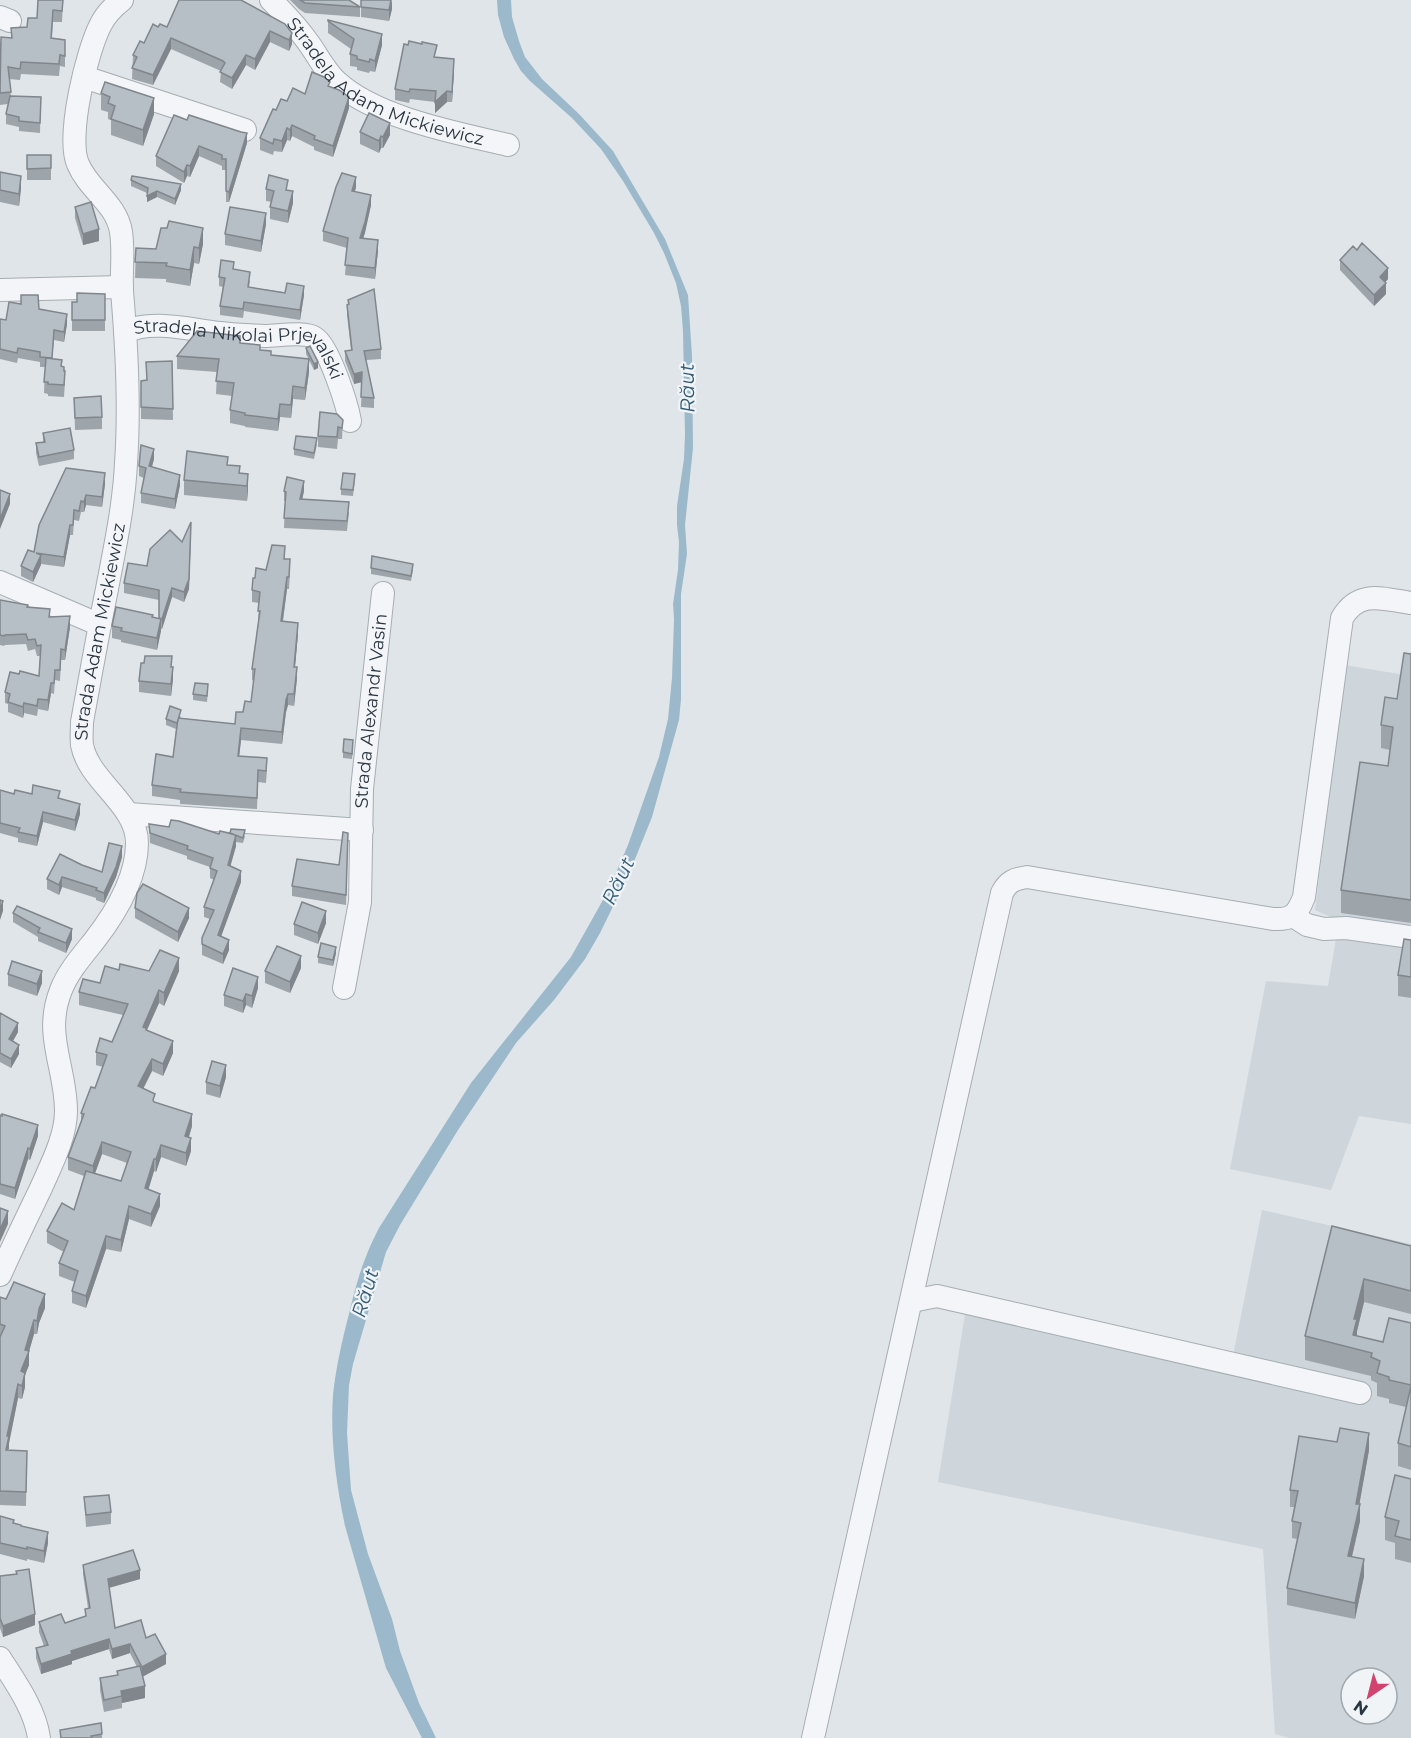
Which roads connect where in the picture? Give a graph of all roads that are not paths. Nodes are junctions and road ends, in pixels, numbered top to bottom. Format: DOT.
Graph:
graph roads {
  1 [pos="122,0"];
  2 [pos="271,0"];
  3 [pos="84,77"];
  4 [pos="245,130"];
  5 [pos="508,146"];
  6 [pos="122,287"];
  7 [pos="0,290"];
  8 [pos="126,332"];
  9 [pos="350,421"];
  10 [pos="0,582"];
  11 [pos="383,593"];
  12 [pos="1411,603"];
  13 [pos="100,625"];
  14 [pos="128,813"];
  15 [pos="362,830"];
  16 [pos="1293,916"];
  17 [pos="1411,937"];
  18 [pos="344,988"];
  19 [pos="0,1274"];
  20 [pos="912,1301"];
  21 [pos="1360,1393"];
  22 [pos="0,1658"];
  23 [pos="39,1738"];
  24 [pos="813,1738"];
  1 -- 3 [label="street, Strada Adam Mickiewicz"];
  2 -- 5 [label="street, Stradela Adam Mickiewicz"];
  3 -- 4 [label="street"];
  3 -- 6 [label="street, Strada Adam Mickiewicz"];
  6 -- 7 [label="street"];
  6 -- 8 [label="street, Strada Adam Mickiewicz"];
  8 -- 9 [label="street, Stradela Nikolai Prjevalski"];
  8 -- 13 [label="street, Strada Adam Mickiewicz"];
  10 -- 13 [label="street"];
  11 -- 15 [label="street, Strada Alexandr Vasin"];
  12 -- 16 [label="street"];
  13 -- 14 [label="street, Strada Adam Mickiewicz"];
  14 -- 15 [label="street, Strada Alexandr Vasin"];
  14 -- 19 [label="street, Strada Adam Mickiewicz"];
  15 -- 18 [label="street, Strada Alexandr Vasin"];
  16 -- 17 [label="street"];
  16 -- 20 [label="street"];
  20 -- 21 [label="street"];
  20 -- 24 [label="street"];
  22 -- 23 [label="street"];
}
